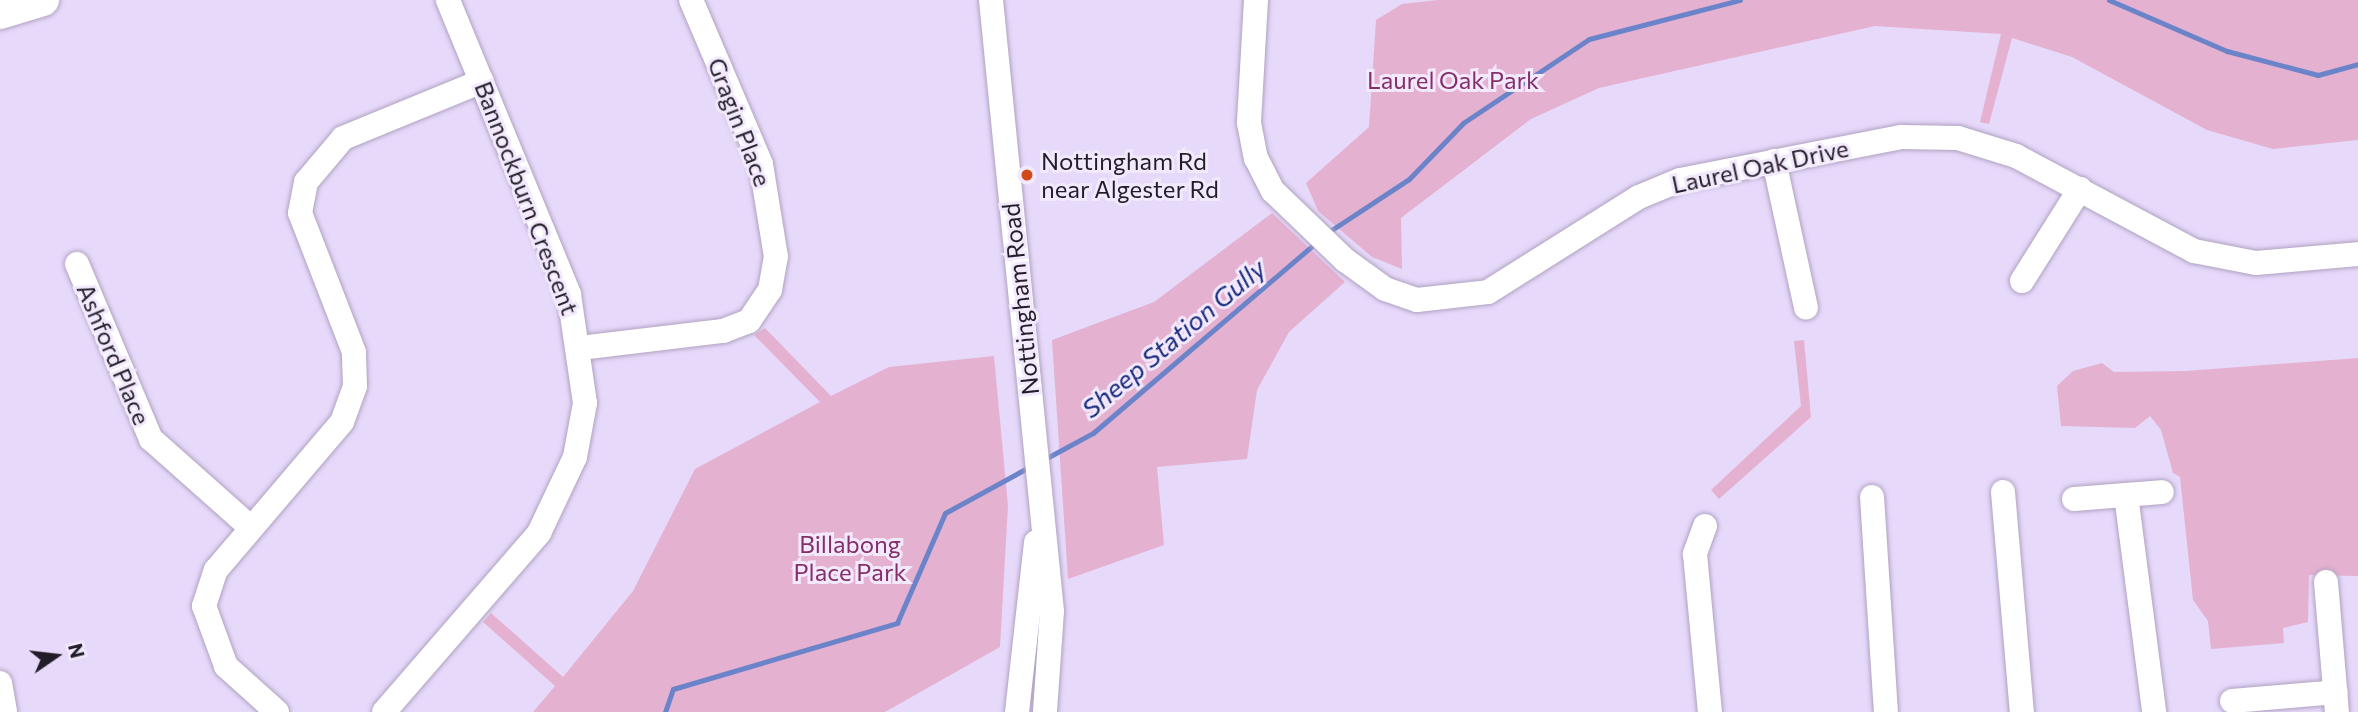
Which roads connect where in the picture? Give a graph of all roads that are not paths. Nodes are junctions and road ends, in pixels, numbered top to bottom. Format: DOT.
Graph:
graph roads {
  1 [pos="43,0"];
  2 [pos="448,0"];
  3 [pos="691,0"];
  4 [pos="991,0"];
  5 [pos="1256,0"];
  6 [pos="0,13"];
  7 [pos="482,81"];
  8 [pos="1774,161"];
  9 [pos="2080,189"];
  10 [pos="2358,254"];
  11 [pos="77,264"];
  12 [pos="2022,281"];
  13 [pos="1806,308"];
  14 [pos="580,348"];
  15 [pos="2003,492"];
  16 [pos="2162,492"];
  17 [pos="2126,495"];
  18 [pos="1872,497"];
  19 [pos="2074,499"];
  20 [pos="1040,513"];
  21 [pos="249,526"];
  22 [pos="1705,526"];
  23 [pos="2326,582"];
  24 [pos="0,683"];
  25 [pos="2232,701"];
  26 [pos="2337,702"];
  27 [pos="5,712"];
  28 [pos="277,712"];
  29 [pos="384,712"];
  30 [pos="1017,712"];
  31 [pos="1045,712"];
  32 [pos="1710,712"];
  33 [pos="1886,712"];
  34 [pos="2022,712"];
  35 [pos="2154,712"];
  1 -- 6 [label="main road"];
  2 -- 7 [label="street, Bannockburn Crescent"];
  3 -- 14 [label="street, Gragin Place"];
  4 -- 20 [label="street, Nottingham Road"];
  5 -- 8 [label="street, Laurel Oak Drive"];
  7 -- 14 [label="street, Bannockburn Crescent"];
  7 -- 21 [label="street"];
  8 -- 9 [label="street, Laurel Oak Drive"];
  8 -- 13 [label="street"];
  9 -- 10 [label="street, Laurel Oak Drive"];
  9 -- 12 [label="street"];
  11 -- 21 [label="street, Ashford Place"];
  14 -- 29 [label="street, Bannockburn Crescent"];
  15 -- 34 [label="street"];
  16 -- 17 [label="street"];
  17 -- 19 [label="street"];
  17 -- 35 [label="street"];
  18 -- 33 [label="street"];
  20 -- 30 [label="street, Nottingham Road"];
  20 -- 31 [label="street, Nottingham Road"];
  21 -- 28 [label="street"];
  22 -- 32 [label="street"];
  23 -- 26 [label="street"];
  24 -- 27 [label="street"];
  25 -- 26 [label="street"];
}
